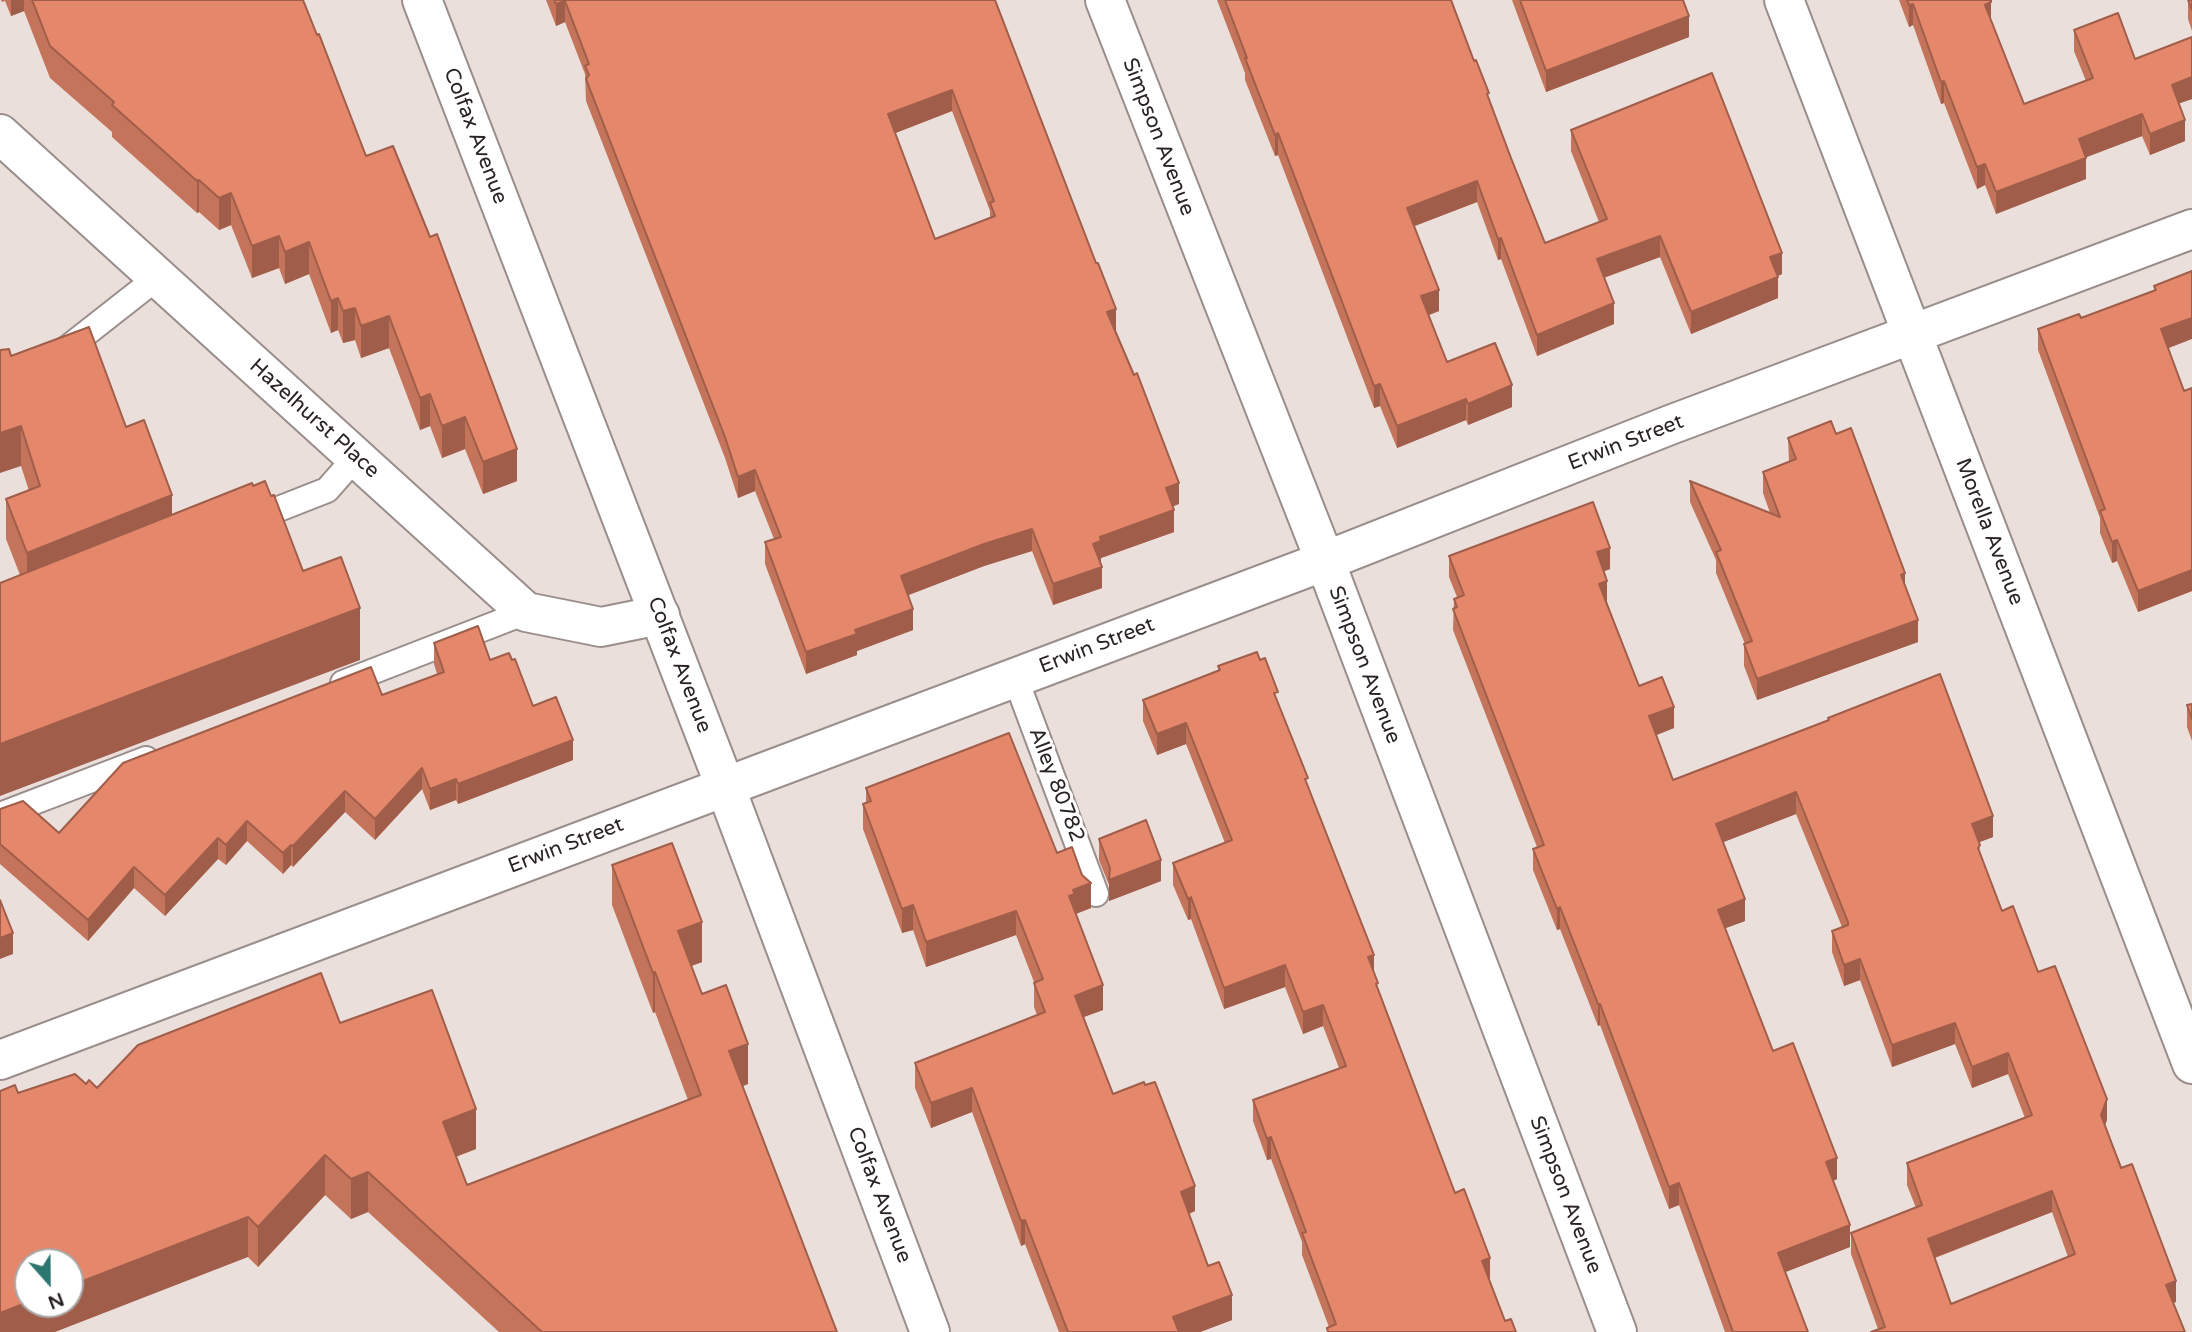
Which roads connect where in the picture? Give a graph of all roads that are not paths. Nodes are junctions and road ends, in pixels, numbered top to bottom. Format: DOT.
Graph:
graph roads {
  1 [pos="422,0"];
  2 [pos="1105,0"];
  3 [pos="1784,0"];
  4 [pos="0,134"];
  5 [pos="2192,229"];
  6 [pos="158,277"];
  7 [pos="1913,333"];
  8 [pos="46,359"];
  9 [pos="356,457"];
  10 [pos="226,530"];
  11 [pos="1325,561"];
  12 [pos="526,612"];
  13 [pos="660,615"];
  14 [pos="1015,677"];
  15 [pos="323,691"];
  16 [pos="168,750"];
  17 [pos="725,786"];
  18 [pos="0,815"];
  19 [pos="1096,894"];
  20 [pos="0,1060"];
  21 [pos="2192,1064"];
  22 [pos="930,1332"];
  23 [pos="1617,1332"];
  1 -- 13 [label="street, Colfax Avenue"];
  2 -- 11 [label="street, Simpson Avenue"];
  3 -- 7 [label="street, Morella Avenue"];
  4 -- 6 [label="street, Hazelhurst Place"];
  5 -- 7 [label="street, Erwin Street"];
  6 -- 8 [label="lane"];
  6 -- 9 [label="street, Hazelhurst Place"];
  7 -- 11 [label="street, Erwin Street"];
  7 -- 21 [label="street, Morella Avenue"];
  9 -- 10 [label="lane"];
  9 -- 12 [label="street, Hazelhurst Place"];
  11 -- 14 [label="street, Erwin Street"];
  11 -- 23 [label="street, Simpson Avenue"];
  12 -- 13 [label="street"];
  12 -- 15 [label="lane"];
  13 -- 17 [label="street, Colfax Avenue"];
  14 -- 17 [label="street, Erwin Street"];
  14 -- 19 [label="lane, Alley 80782"];
  16 -- 18 [label="lane"];
  17 -- 20 [label="street, Erwin Street"];
  17 -- 22 [label="street, Colfax Avenue"];
}
